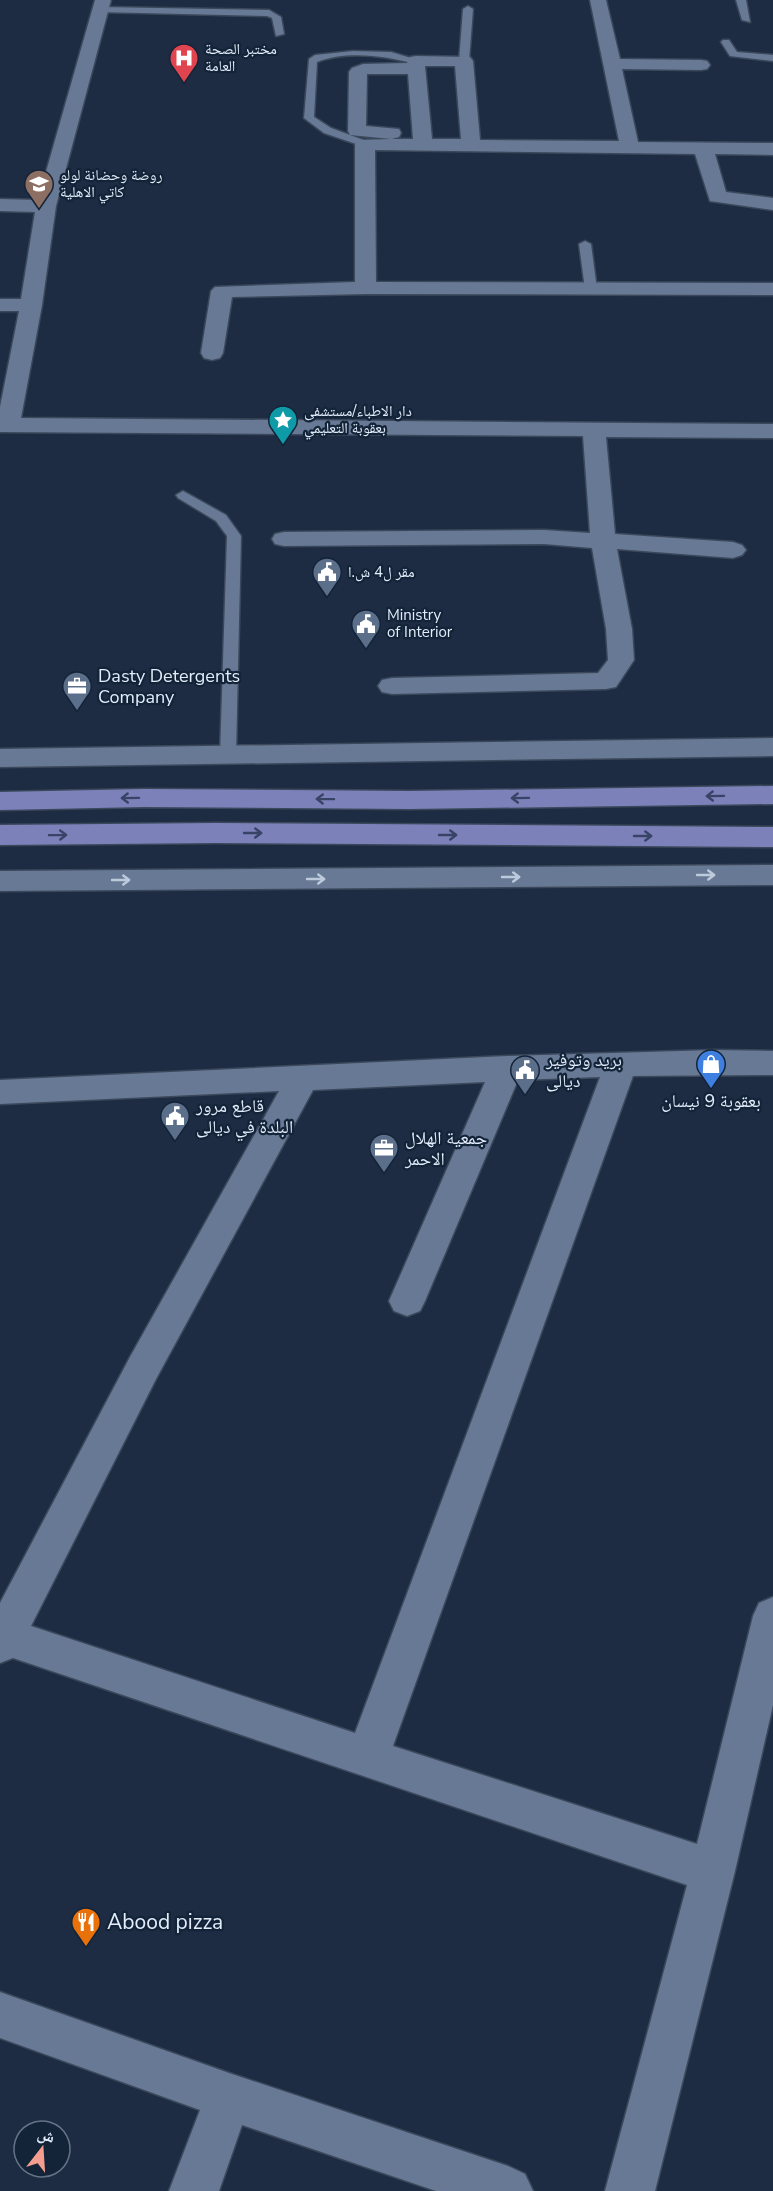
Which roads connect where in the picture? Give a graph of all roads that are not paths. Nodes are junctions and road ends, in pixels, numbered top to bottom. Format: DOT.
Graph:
graph roads {
  1 [pos="598,0"];
  2 [pos="741,0"];
  3 [pos="102,5"];
  4 [pos="468,9"];
  5 [pos="747,20"];
  6 [pos="279,34"];
  7 [pos="726,42"];
  8 [pos="773,58"];
  9 [pos="464,61"];
  10 [pos="417,64"];
  11 [pos="612,64"];
  12 [pos="701,65"];
  13 [pos="422,140"];
  14 [pos="365,144"];
  15 [pos="471,146"];
  16 [pos="630,147"];
  17 [pos="703,147"];
  18 [pos="773,149"];
  19 [pos="773,204"];
  20 [pos="0,205"];
  21 [pos="46,206"];
  22 [pos="585,244"];
  23 [pos="366,288"];
  24 [pos="591,289"];
  25 [pos="773,289"];
  26 [pos="0,305"];
  27 [pos="31,305"];
  28 [pos="212,353"];
  29 [pos="4,425"];
  30 [pos="594,430"];
  31 [pos="773,431"];
  32 [pos="183,495"];
  33 [pos="284,539"];
  34 [pos="603,541"];
  35 [pos="733,550"];
  36 [pos="392,686"];
  37 [pos="773,747"];
  38 [pos="228,755"];
  39 [pos="0,758"];
  40 [pos="773,795"];
  41 [pos="0,801"];
  42 [pos="0,836"];
  43 [pos="773,837"];
  44 [pos="773,875"];
  45 [pos="0,881"];
  46 [pos="773,1063"];
  47 [pos="621,1065"];
  48 [pos="507,1068"];
  49 [pos="303,1078"];
  50 [pos="0,1092"];
  51 [pos="407,1301"];
  52 [pos="773,1616"];
  53 [pos="2,1640"];
  54 [pos="367,1758"];
  55 [pos="713,1871"];
  56 [pos="0,2015"];
  57 [pos="229,2097"];
  58 [pos="194,2191"];
  59 [pos="508,2191"];
  60 [pos="630,2191"];
  1 -- 11 [label="street"];
  2 -- 5 [label="lane"];
  3 -- 6 [label="lane"];
  3 -- 21 [label="street"];
  4 -- 9 [label="lane"];
  7 -- 8 [label="lane"];
  9 -- 10 [label="street"];
  9 -- 15 [label="street"];
  10 -- 13 [label="street"];
  10 -- 13 [label="street"];
  10 -- 14 [label="lane"];
  11 -- 12 [label="street"];
  11 -- 16 [label="street"];
  13 -- 14 [label="street"];
  13 -- 15 [label="street"];
  14 -- 23 [label="street"];
  15 -- 16 [label="street"];
  16 -- 17 [label="street"];
  17 -- 18 [label="street"];
  17 -- 19 [label="street"];
  20 -- 21 [label="street"];
  21 -- 27 [label="street"];
  22 -- 24 [label="lane"];
  23 -- 24 [label="street"];
  23 -- 28 [label="street"];
  24 -- 25 [label="street"];
  26 -- 27 [label="street"];
  27 -- 29 [label="street"];
  29 -- 30 [label="street"];
  30 -- 31 [label="street"];
  30 -- 34 [label="street"];
  32 -- 38 [label="lane"];
  33 -- 34 [label="street"];
  34 -- 35 [label="street"];
  34 -- 36 [label="street"];
  37 -- 38 [label="street"];
  38 -- 39 [label="street"];
  40 -- 41 [label="main road, one-way"];
  42 -- 43 [label="main road, one-way"];
  45 -- 44 [label="street, one-way"];
  46 -- 47 [label="street"];
  47 -- 48 [label="street"];
  47 -- 54 [label="street"];
  48 -- 49 [label="street"];
  48 -- 51 [label="street"];
  49 -- 50 [label="street"];
  49 -- 53 [label="street"];
  52 -- 55 [label="street"];
  53 -- 54 [label="street"];
  54 -- 55 [label="street"];
  55 -- 60 [label="street"];
  56 -- 57 [label="street"];
  57 -- 58 [label="street"];
  57 -- 59 [label="street"];
}
